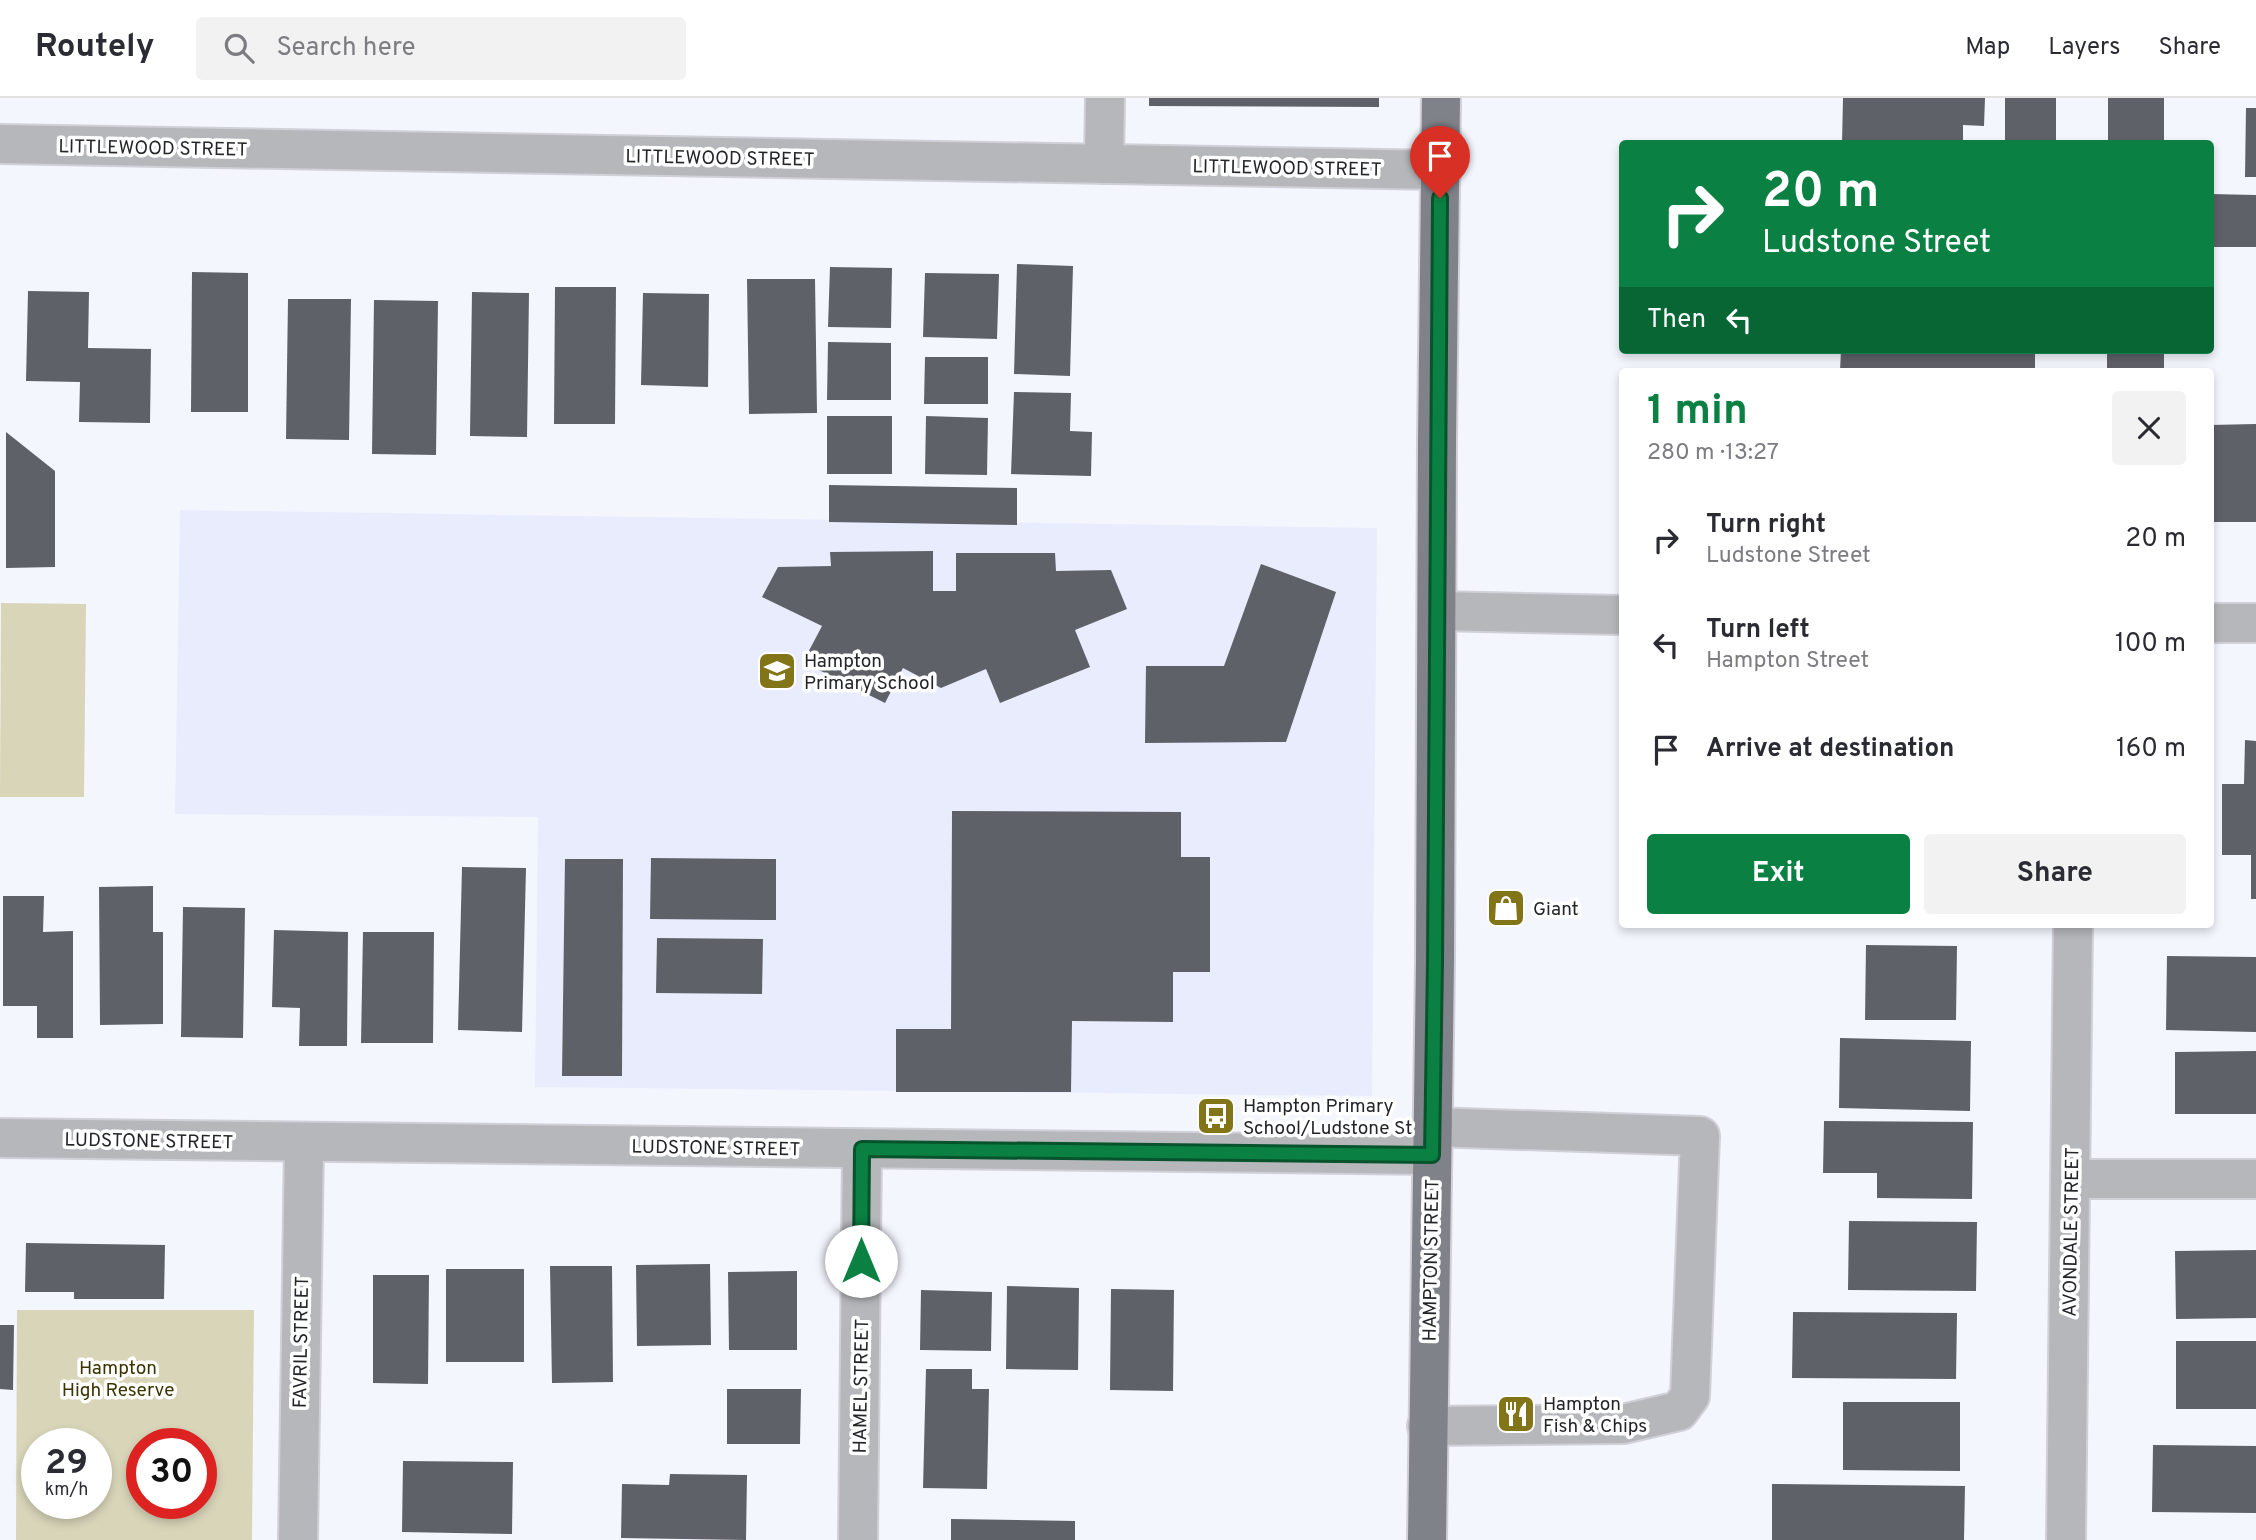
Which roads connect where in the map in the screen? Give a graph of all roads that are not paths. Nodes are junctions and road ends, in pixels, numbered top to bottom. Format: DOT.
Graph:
graph roads {
  1 [pos="1105,98"];
  2 [pos="1441,98"];
  3 [pos="0,144"];
  4 [pos="1104,164"];
  5 [pos="1440,170"];
  6 [pos="1437,611"];
  7 [pos="1619,615"];
  8 [pos="2214,623"];
  9 [pos="2256,623"];
  10 [pos="2073,928"];
  11 [pos="0,1138"];
  12 [pos="1432,1141"];
  13 [pos="304,1143"];
  14 [pos="862,1149"];
  15 [pos="2070,1179"];
  16 [pos="2256,1180"];
  17 [pos="1427,1426"];
  18 [pos="298,1540"];
  19 [pos="858,1540"];
  20 [pos="1427,1540"];
  21 [pos="2066,1540"];
  1 -- 4 [label="street"];
  2 -- 5 [label="main road, HAMPTON STREET"];
  3 -- 4 [label="street, LITTLEWOOD STREET"];
  4 -- 5 [label="street, LITTLEWOOD STREET"];
  5 -- 6 [label="main road, HAMPTON STREET"];
  6 -- 7 [label="street"];
  6 -- 12 [label="main road, HAMPTON STREET"];
  8 -- 9 [label="street"];
  10 -- 15 [label="street, AVONDALE STREET"];
  11 -- 13 [label="street, LUDSTONE STREET"];
  12 -- 14 [label="street, LUDSTONE STREET"];
  12 -- 17 [label="main road, HAMPTON STREET"];
  12 -- 17 [label="street, LUDSTONE STREET"];
  13 -- 14 [label="street, LUDSTONE STREET"];
  13 -- 18 [label="street, FAVRIL STREET"];
  14 -- 19 [label="street, HAMEL STREET"];
  15 -- 16 [label="street"];
  15 -- 21 [label="street, AVONDALE STREET"];
  17 -- 20 [label="main road, HAMPTON STREET"];
}
